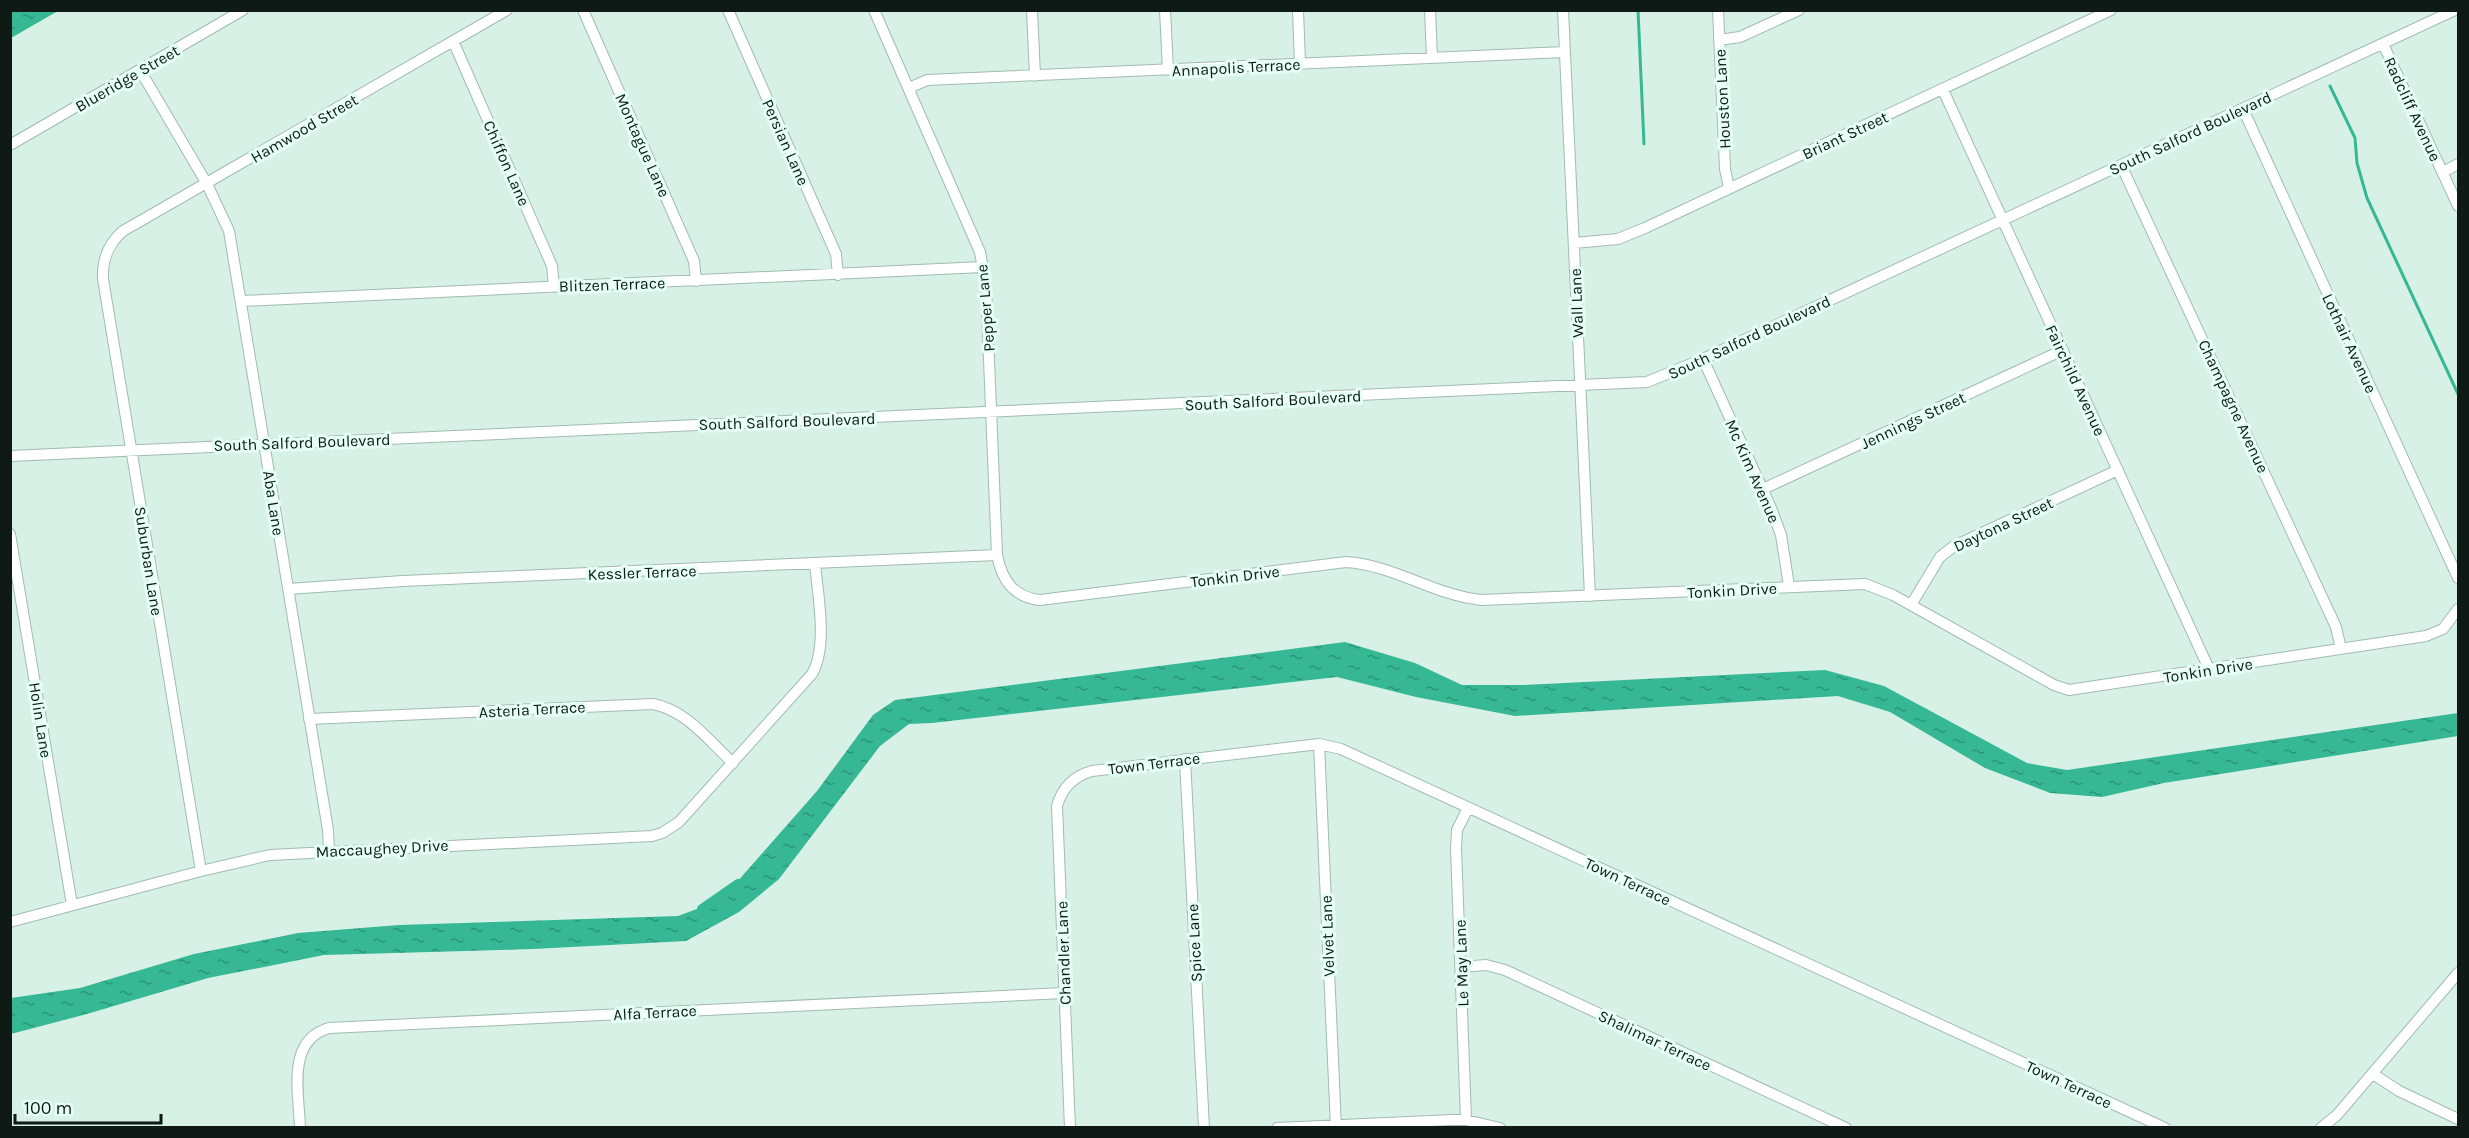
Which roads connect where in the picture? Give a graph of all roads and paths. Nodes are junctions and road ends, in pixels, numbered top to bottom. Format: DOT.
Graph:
graph roads {
  1 [pos="243,10"];
  2 [pos="507,10"];
  3 [pos="583,10"];
  4 [pos="728,10"];
  5 [pos="874,10"];
  6 [pos="1032,10"];
  7 [pos="1165,10"];
  8 [pos="1298,10"];
  9 [pos="1430,10"];
  10 [pos="1563,10"];
  11 [pos="1718,10"];
  12 [pos="1799,10"];
  13 [pos="2111,10"];
  14 [pos="2455,10"];
  15 [pos="1719,40"];
  16 [pos="453,41"];
  17 [pos="2383,44"];
  18 [pos="1565,52"];
  19 [pos="1432,58"];
  20 [pos="1300,64"];
  21 [pos="140,70"];
  22 [pos="1168,70"];
  23 [pos="1035,76"];
  24 [pos="909,88"];
  25 [pos="1943,90"];
  26 [pos="2243,109"];
  27 [pos="10,145"];
  28 [pos="2458,164"];
  29 [pos="2121,165"];
  30 [pos="2443,172"];
  31 [pos="207,184"];
  32 [pos="1729,188"];
  33 [pos="2458,206"];
  34 [pos="2003,220"];
  35 [pos="1574,243"];
  36 [pos="106,252"];
  37 [pos="983,267"];
  38 [pos="838,274"];
  39 [pos="696,280"];
  40 [pos="554,287"];
  41 [pos="242,301"];
  42 [pos="2063,350"];
  43 [pos="1703,359"];
  44 [pos="1579,386"];
  45 [pos="991,413"];
  46 [pos="264,443"];
  47 [pos="130,449"];
  48 [pos="10,456"];
  49 [pos="2118,470"];
  50 [pos="1763,489"];
  51 [pos="10,534"];
  52 [pos="997,555"];
  53 [pos="816,564"];
  54 [pos="2458,578"];
  55 [pos="1789,586"];
  56 [pos="288,589"];
  57 [pos="1590,596"];
  58 [pos="1911,605"];
  59 [pos="2458,609"];
  60 [pos="2341,649"];
  61 [pos="2209,669"];
  62 [pos="309,719"];
  63 [pos="1319,744"];
  64 [pos="1185,759"];
  65 [pos="733,763"];
  66 [pos="1071,782"];
  67 [pos="1468,808"];
  68 [pos="329,850"];
  69 [pos="201,871"];
  70 [pos="72,905"];
  71 [pos="10,922"];
  72 [pos="1461,967"];
  73 [pos="2458,973"];
  74 [pos="1064,993"];
  75 [pos="2373,1074"];
  76 [pos="2458,1119"];
  77 [pos="1466,1120"];
  78 [pos="2145,1123"];
  79 [pos="1336,1126"];
  80 [pos="300,1128"];
  81 [pos="1070,1128"];
  82 [pos="1204,1128"];
  83 [pos="1277,1128"];
  84 [pos="1500,1128"];
  85 [pos="1846,1128"];
  86 [pos="2165,1128"];
  87 [pos="2321,1128"];
  1 -- 21 [label="street, Blueridge Street"];
  2 -- 16 [label="street, Hamwood Street"];
  3 -- 39 [label="street, Montague Lane"];
  4 -- 38 [label="street, Persian Lane"];
  5 -- 24 [label="street, Pepper Lane"];
  6 -- 23 [label="street"];
  7 -- 22 [label="street"];
  8 -- 20 [label="street"];
  9 -- 19 [label="street"];
  10 -- 18 [label="street, Wall Lane"];
  11 -- 15 [label="street, Houston Lane"];
  12 -- 15 [label="street"];
  13 -- 25 [label="street, Briant Street"];
  14 -- 17 [label="street, South Salford Boulevard"];
  15 -- 32 [label="street, Houston Lane"];
  16 -- 31 [label="street, Hamwood Street"];
  16 -- 40 [label="street, Chiffon Lane"];
  17 -- 26 [label="street, South Salford Boulevard"];
  17 -- 30 [label="street, Radcliff Avenue"];
  18 -- 19 [label="street, Annapolis Terrace"];
  18 -- 35 [label="street, Wall Lane"];
  19 -- 20 [label="street, Annapolis Terrace"];
  20 -- 22 [label="street, Annapolis Terrace"];
  21 -- 27 [label="street, Blueridge Street"];
  21 -- 31 [label="street, Aba Lane"];
  22 -- 23 [label="street, Annapolis Terrace"];
  23 -- 24 [label="street, Annapolis Terrace"];
  24 -- 37 [label="street, Pepper Lane"];
  25 -- 32 [label="street, Briant Street"];
  25 -- 34 [label="street, Fairchild Avenue"];
  26 -- 29 [label="street, South Salford Boulevard"];
  26 -- 54 [label="street, Lothair Avenue"];
  28 -- 30 [label="street"];
  29 -- 34 [label="street, South Salford Boulevard"];
  29 -- 60 [label="street, Champagne Avenue"];
  30 -- 33 [label="street, Radcliff Avenue"];
  31 -- 36 [label="street, Hamwood Street"];
  31 -- 41 [label="street, Aba Lane"];
  32 -- 35 [label="street, Briant Street"];
  34 -- 42 [label="street, Fairchild Avenue"];
  34 -- 43 [label="street, South Salford Boulevard"];
  35 -- 44 [label="street, Wall Lane"];
  36 -- 47 [label="street, Suburban Lane"];
  37 -- 38 [label="street, Blitzen Terrace"];
  37 -- 45 [label="street, Pepper Lane"];
  38 -- 39 [label="street, Blitzen Terrace"];
  39 -- 40 [label="street, Blitzen Terrace"];
  40 -- 41 [label="street, Blitzen Terrace"];
  41 -- 46 [label="street, Aba Lane"];
  42 -- 49 [label="street, Fairchild Avenue"];
  42 -- 50 [label="street, Jennings Street"];
  43 -- 44 [label="street, South Salford Boulevard"];
  43 -- 50 [label="street, Mc Kim Avenue"];
  44 -- 45 [label="street, South Salford Boulevard"];
  44 -- 57 [label="street, Wall Lane"];
  45 -- 46 [label="street, South Salford Boulevard"];
  45 -- 52 [label="street, Pepper Lane"];
  46 -- 47 [label="street, South Salford Boulevard"];
  46 -- 56 [label="street, Aba Lane"];
  47 -- 48 [label="street, South Salford Boulevard"];
  47 -- 69 [label="street, Suburban Lane"];
  49 -- 58 [label="street, Daytona Street"];
  49 -- 61 [label="street, Fairchild Avenue"];
  50 -- 55 [label="street, Mc Kim Avenue"];
  51 -- 70 [label="street, Holin Lane"];
  52 -- 53 [label="street, Kessler Terrace"];
  52 -- 57 [label="street, Tonkin Drive"];
  53 -- 56 [label="street, Kessler Terrace"];
  53 -- 65 [label="street, Maccaughey Drive"];
  55 -- 57 [label="street, Tonkin Drive"];
  55 -- 58 [label="street, Tonkin Drive"];
  56 -- 62 [label="street, Aba Lane"];
  58 -- 61 [label="street, Tonkin Drive"];
  59 -- 60 [label="street, Tonkin Drive"];
  60 -- 61 [label="street, Tonkin Drive"];
  62 -- 65 [label="street, Asteria Terrace"];
  62 -- 68 [label="street, Aba Lane"];
  63 -- 64 [label="street, Town Terrace"];
  63 -- 67 [label="street, Town Terrace"];
  63 -- 79 [label="street, Velvet Lane"];
  64 -- 66 [label="street, Town Terrace"];
  64 -- 82 [label="street, Spice Lane"];
  65 -- 68 [label="street, Maccaughey Drive"];
  66 -- 74 [label="street, Chandler Lane"];
  67 -- 72 [label="street, Le May Lane"];
  67 -- 78 [label="street, Town Terrace"];
  68 -- 69 [label="street, Maccaughey Drive"];
  69 -- 70 [label="street, Maccaughey Drive"];
  70 -- 71 [label="street, Maccaughey Drive"];
  72 -- 77 [label="street, Le May Lane"];
  72 -- 85 [label="street, Shalimar Terrace"];
  73 -- 75 [label="street"];
  74 -- 80 [label="street, Alfa Terrace"];
  74 -- 81 [label="street, Chandler Lane"];
  75 -- 76 [label="street"];
  75 -- 87 [label="street"];
  77 -- 79 [label="street"];
  77 -- 84 [label="street"];
  78 -- 86 [label="street, Town Terrace"];
  79 -- 83 [label="street"];
}
